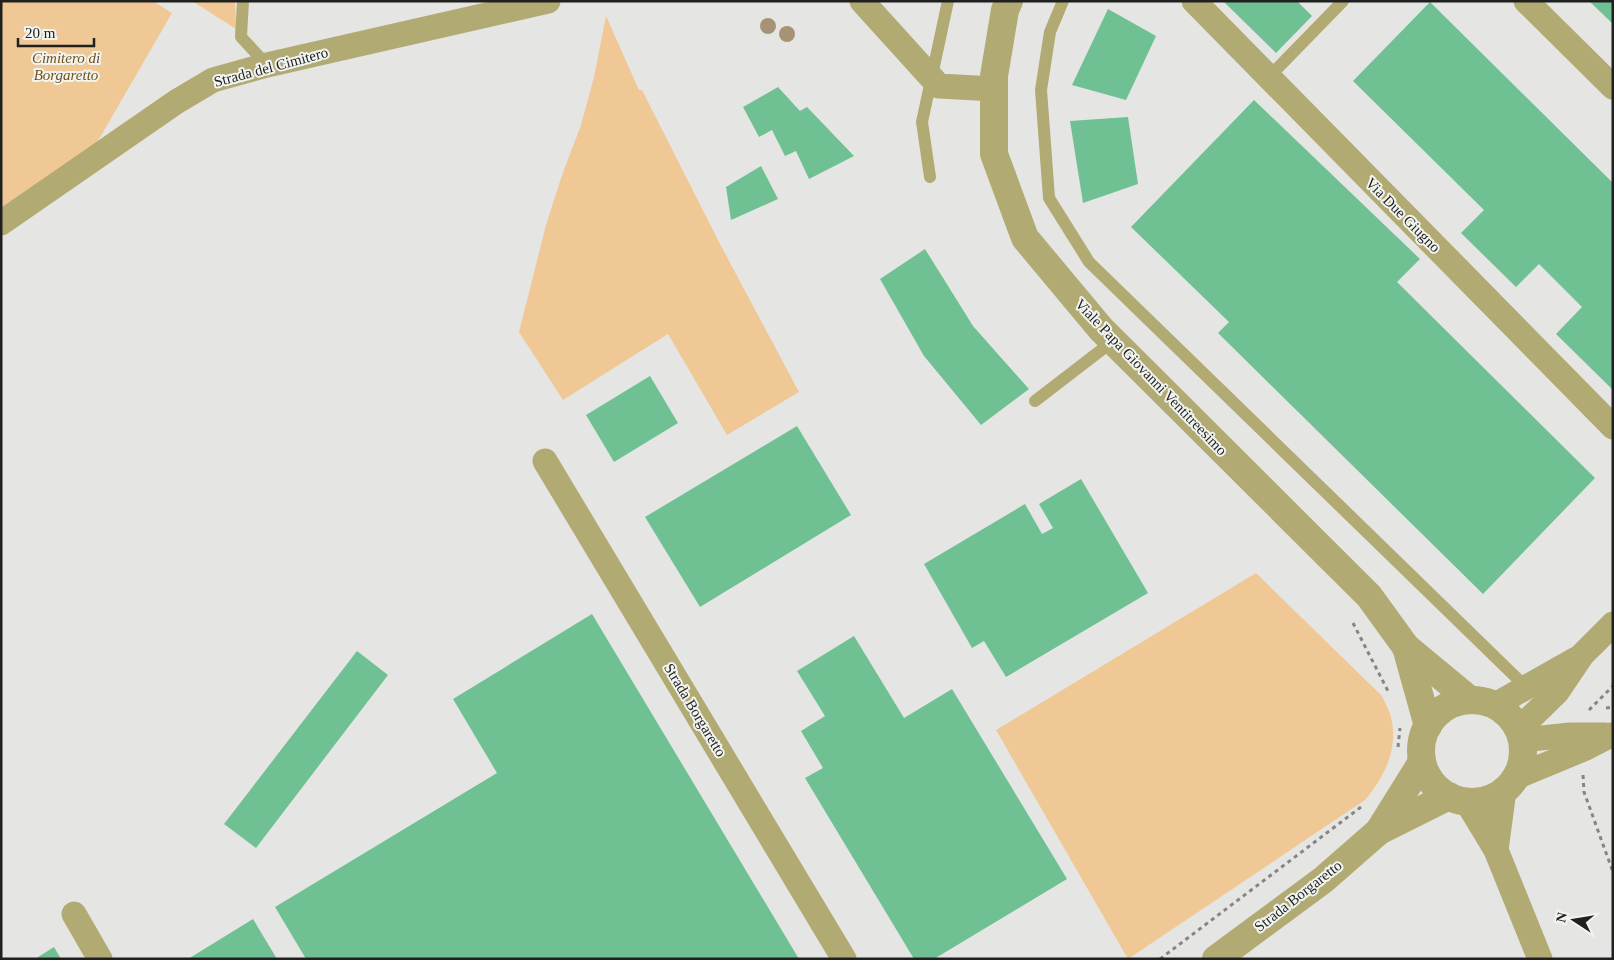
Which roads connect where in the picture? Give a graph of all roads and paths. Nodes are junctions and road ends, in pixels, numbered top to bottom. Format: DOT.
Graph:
graph roads {
  1 [pos="243,1"];
  2 [pos="548,1"];
  3 [pos="862,1"];
  4 [pos="948,1"];
  5 [pos="1009,1"];
  6 [pos="1063,1"];
  7 [pos="1194,1"];
  8 [pos="1343,1"];
  9 [pos="1526,1"];
  10 [pos="267,65"];
  11 [pos="1268,78"];
  12 [pos="931,79"];
  13 [pos="1613,87"];
  14 [pos="994,89"];
  15 [pos="930,177"];
  16 [pos="1,224"];
  17 [pos="1113,341"];
  18 [pos="1035,401"];
  19 [pos="1613,427"];
  20 [pos="545,461"];
  21 [pos="1352,620"];
  22 [pos="1613,624"];
  23 [pos="1582,655"];
  24 [pos="1409,659"];
  25 [pos="1613,686"];
  26 [pos="1526,687"];
  27 [pos="1557,692"];
  28 [pos="1389,693"];
  29 [pos="1392,699"];
  30 [pos="1482,703"];
  31 [pos="1589,710"];
  32 [pos="1398,721"];
  33 [pos="1428,726"];
  34 [pos="1520,735"];
  35 [pos="1570,735"];
  36 [pos="1612,735"];
  37 [pos="1398,748"];
  38 [pos="1422,762"];
  39 [pos="1583,773"];
  40 [pos="1510,784"];
  41 [pos="1458,799"];
  42 [pos="1368,802"];
  43 [pos="1378,830"];
  44 [pos="1496,850"];
  45 [pos="1613,872"];
  46 [pos="74,914"];
  47 [pos="100,959"];
  48 [pos="844,959"];
  49 [pos="1160,959"];
  50 [pos="1216,959"];
  51 [pos="1540,959"];
  1 -- 10 [label="lane"];
  2 -- 10 [label="street, Strada del Cimitero"];
  3 -- 12 [label="street"];
  4 -- 12 [label="lane"];
  5 -- 14 [label="street, Viale Papa Giovanni Ventitreesimo"];
  6 -- 26 [label="lane"];
  7 -- 11 [label="street, Via Due Giugno"];
  8 -- 11 [label="lane"];
  9 -- 13 [label="street"];
  10 -- 16 [label="street, Strada del Cimitero"];
  11 -- 19 [label="street, Via Due Giugno"];
  12 -- 14 [label="street"];
  12 -- 15 [label="lane"];
  14 -- 17 [label="street, Viale Papa Giovanni Ventitreesimo"];
  17 -- 18 [label="lane"];
  17 -- 24 [label="street, Viale Papa Giovanni Ventitreesimo"];
  20 -- 48 [label="street, Strada Borgaretto"];
  21 -- 28 [label="path"];
  22 -- 23 [label="street"];
  23 -- 26 [label="street"];
  23 -- 27 [label="street"];
  24 -- 28 [label="path"];
  24 -- 30 [label="street, Viale Papa Giovanni Ventitreesimo"];
  24 -- 33 [label="street, Viale Papa Giovanni Ventitreesimo"];
  25 -- 31 [label="path"];
  26 -- 30 [label="street"];
  27 -- 34 [label="street"];
  27 -- 35 [label="street"];
  28 -- 29 [label="path"];
  30 -- 33 [label="street"];
  30 -- 34 [label="street"];
  32 -- 37 [label="path"];
  33 -- 38 [label="street"];
  34 -- 35 [label="street"];
  34 -- 40 [label="street"];
  35 -- 36 [label="street"];
  36 -- 40 [label="street"];
  38 -- 41 [label="street"];
  38 -- 43 [label="street, Strada Borgaretto"];
  39 -- 45 [label="path"];
  40 -- 41 [label="street"];
  40 -- 44 [label="street"];
  41 -- 43 [label="street, Strada Borgaretto"];
  41 -- 44 [label="street"];
  42 -- 49 [label="path"];
  43 -- 50 [label="street, Strada Borgaretto"];
  44 -- 51 [label="street"];
  46 -- 47 [label="street"];
}
